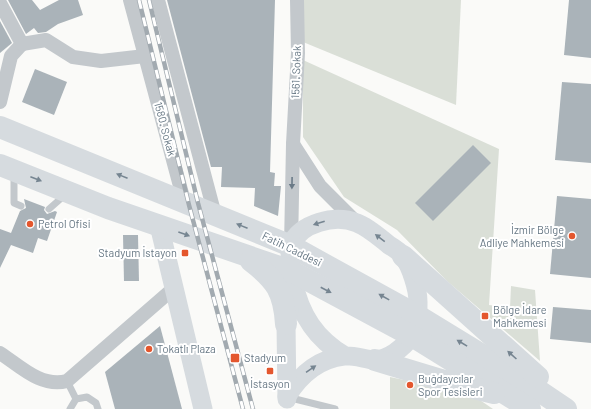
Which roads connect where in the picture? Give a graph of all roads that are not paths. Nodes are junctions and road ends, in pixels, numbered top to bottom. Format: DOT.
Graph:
graph roads {
  1 [pos="130,0"];
  2 [pos="158,0"];
  3 [pos="297,0"];
  4 [pos="0,3"];
  5 [pos="22,44"];
  6 [pos="145,56"];
  7 [pos="0,102"];
  8 [pos="0,127"];
  9 [pos="293,144"];
  10 [pos="7,168"];
  11 [pos="68,192"];
  12 [pos="184,201"];
  13 [pos="21,206"];
  14 [pos="49,209"];
  15 [pos="215,215"];
  16 [pos="356,222"];
  17 [pos="159,225"];
  18 [pos="291,246"];
  19 [pos="244,255"];
  20 [pos="403,256"];
  21 [pos="293,278"];
  22 [pos="174,288"];
  23 [pos="286,324"];
  24 [pos="415,326"];
  25 [pos="0,353"];
  26 [pos="345,356"];
  27 [pos="375,360"];
  28 [pos="67,381"];
  29 [pos="76,399"];
  30 [pos="287,401"];
  31 [pos="523,404"];
  32 [pos="70,409"];
  33 [pos="98,409"];
  34 [pos="203,409"];
  35 [pos="335,409"];
  36 [pos="566,409"];
  37 [pos="572,409"];
  1 -- 6 [label="street, 1580. Sokak"];
  2 -- 15 [label="street"];
  3 -- 9 [label="street, 1561. Sokak"];
  4 -- 5 [label="street"];
  5 -- 6 [label="street"];
  5 -- 7 [label="street"];
  6 -- 12 [label="street, 1580. Sokak"];
  12 -- 8 [label="main road, Fatih Caddesi, one-way"];
  9 -- 16 [label="street"];
  9 -- 18 [label="street, 1561. Sokak, one-way"];
  10 -- 11 [label="main road, Fatih Caddesi, one-way"];
  10 -- 13 [label="lane"];
  11 -- 14 [label="lane"];
  11 -- 17 [label="main road, Fatih Caddesi"];
  12 -- 15 [label="main road, Fatih Caddesi"];
  18 -- 15 [label="main road, Fatih Caddesi, one-way"];
  16 -- 18 [label="main road, one-way"];
  20 -- 16 [label="main road, one-way"];
  17 -- 19 [label="main road, Fatih Caddesi, one-way"];
  17 -- 22 [label="main road"];
  18 -- 21 [label="main road"];
  24 -- 18 [label="main road, Fatih Caddesi, one-way"];
  19 -- 21 [label="main road, Fatih Caddesi"];
  19 -- 23 [label="main road"];
  20 -- 24 [label="main road"];
  37 -- 20 [label="main road, one-way"];
  21 -- 23 [label="main road"];
  21 -- 24 [label="main road, Fatih Caddesi, one-way"];
  21 -- 26 [label="main road"];
  22 -- 28 [label="street"];
  22 -- 34 [label="main road"];
  23 -- 30 [label="main road"];
  24 -- 27 [label="main road"];
  24 -- 31 [label="main road"];
  36 -- 24 [label="main road, Fatih Caddesi, one-way"];
  25 -- 28 [label="street"];
  26 -- 27 [label="main road"];
  30 -- 26 [label="main road, one-way"];
  27 -- 31 [label="main road"];
  28 -- 29 [label="lane"];
  29 -- 32 [label="lane"];
  29 -- 33 [label="lane"];
  30 -- 35 [label="lane"];
}
